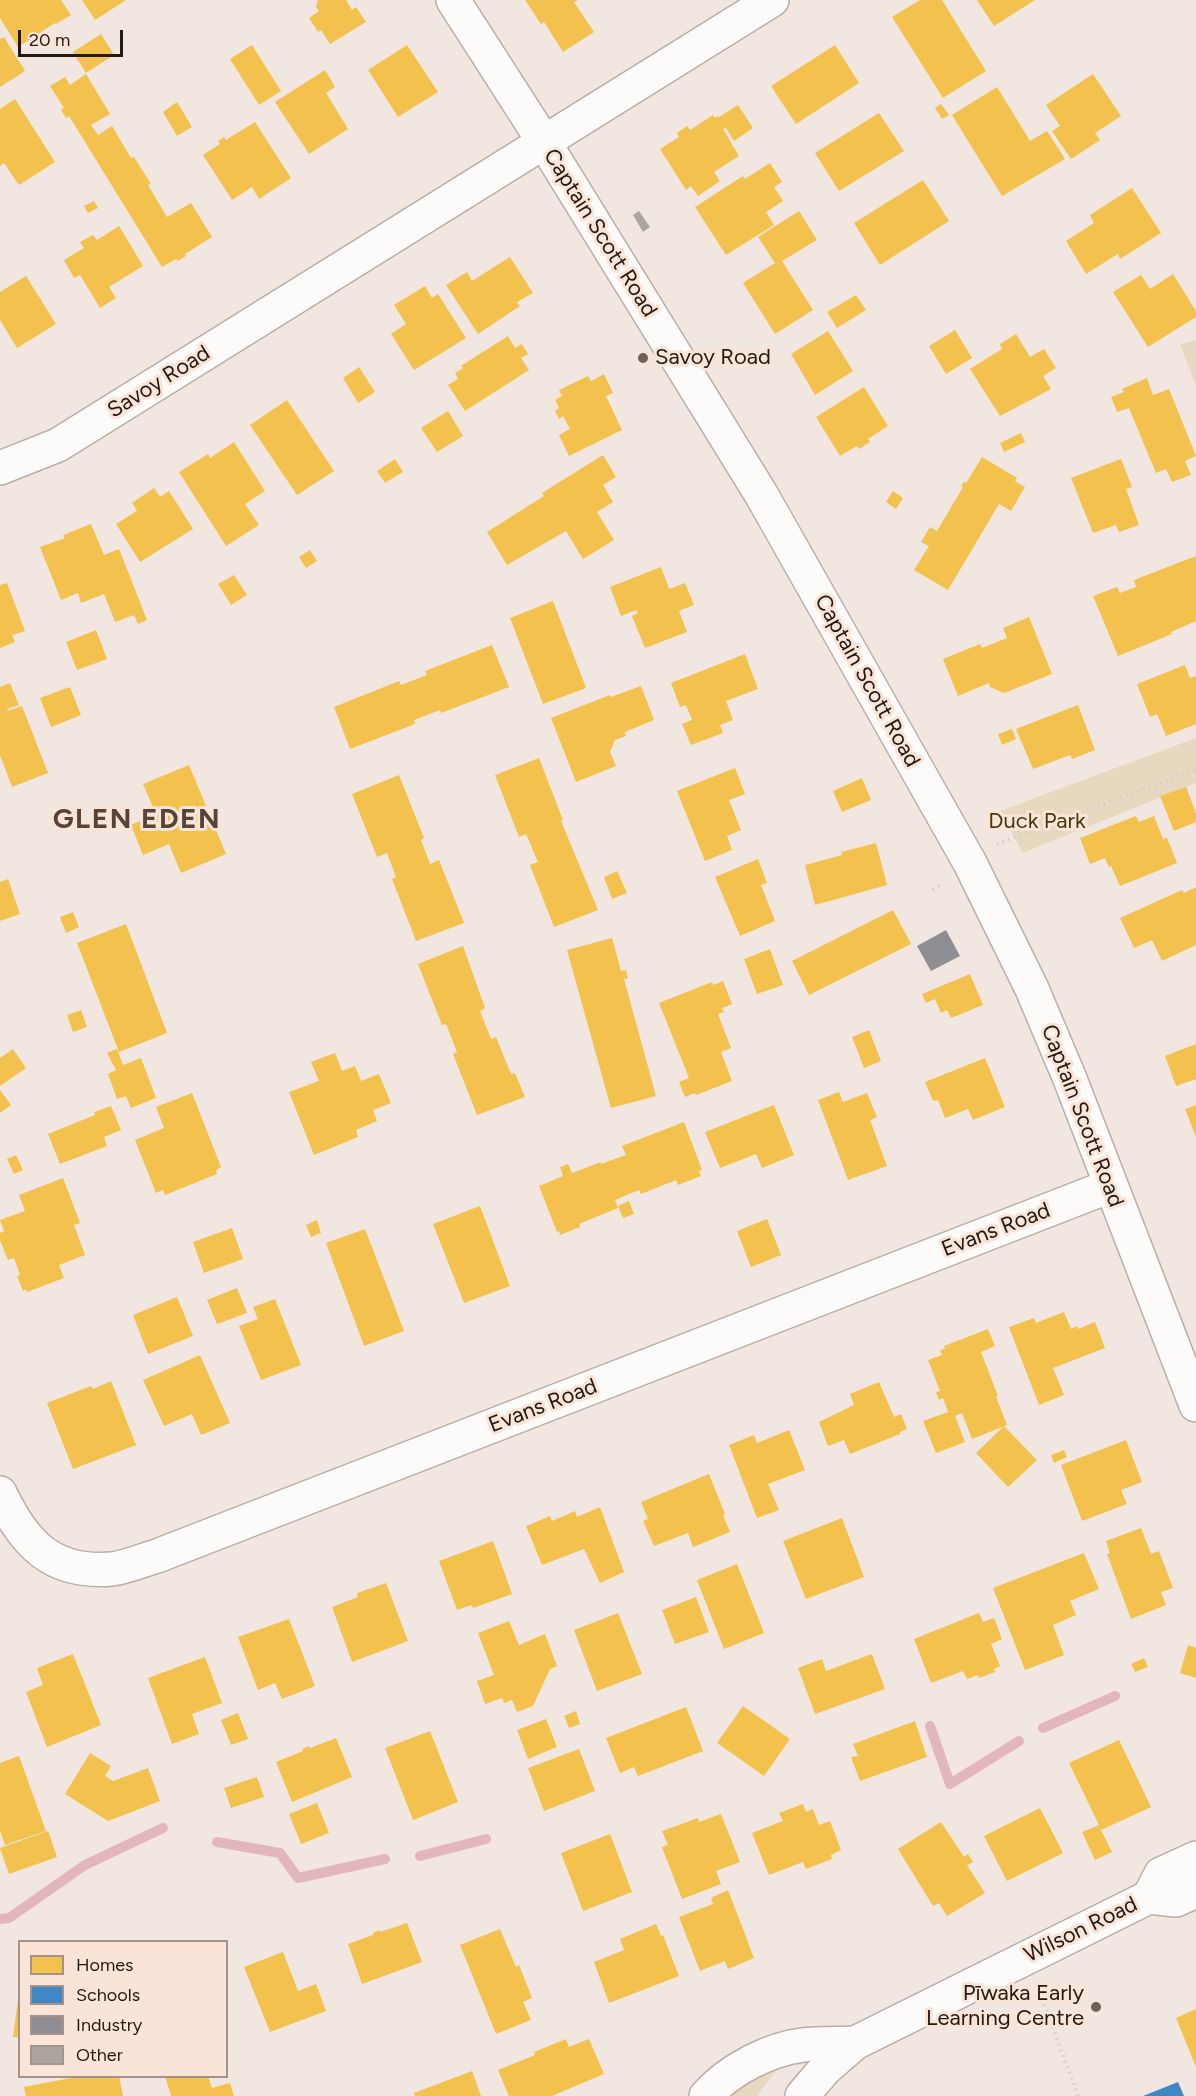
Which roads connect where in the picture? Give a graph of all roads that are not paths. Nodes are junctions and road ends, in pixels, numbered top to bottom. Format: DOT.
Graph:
graph roads {
  1 [pos="453,0"];
  2 [pos="772,0"];
  3 [pos="544,142"];
  4 [pos="0,468"];
  5 [pos="1110,1186"];
  6 [pos="1196,1405"];
  7 [pos="0,1493"];
  8 [pos="1196,1858"];
  9 [pos="1196,1891"];
  10 [pos="1149,1897"];
  11 [pos="855,2043"];
  12 [pos="706,2096"];
  13 [pos="802,2096"];
  1 -- 3 [label="street, Captain Scott Road"];
  2 -- 3 [label="street, Savoy Road"];
  3 -- 4 [label="street, Savoy Road"];
  3 -- 5 [label="street, Captain Scott Road"];
  5 -- 6 [label="street, Captain Scott Road"];
  5 -- 7 [label="street, Evans Road"];
  8 -- 10 [label="street, Wilson Road"];
  9 -- 10 [label="street, Wilson Road"];
  10 -- 11 [label="street, Wilson Road"];
  11 -- 12 [label="street"];
  11 -- 13 [label="street, Wilson Road"];
}
